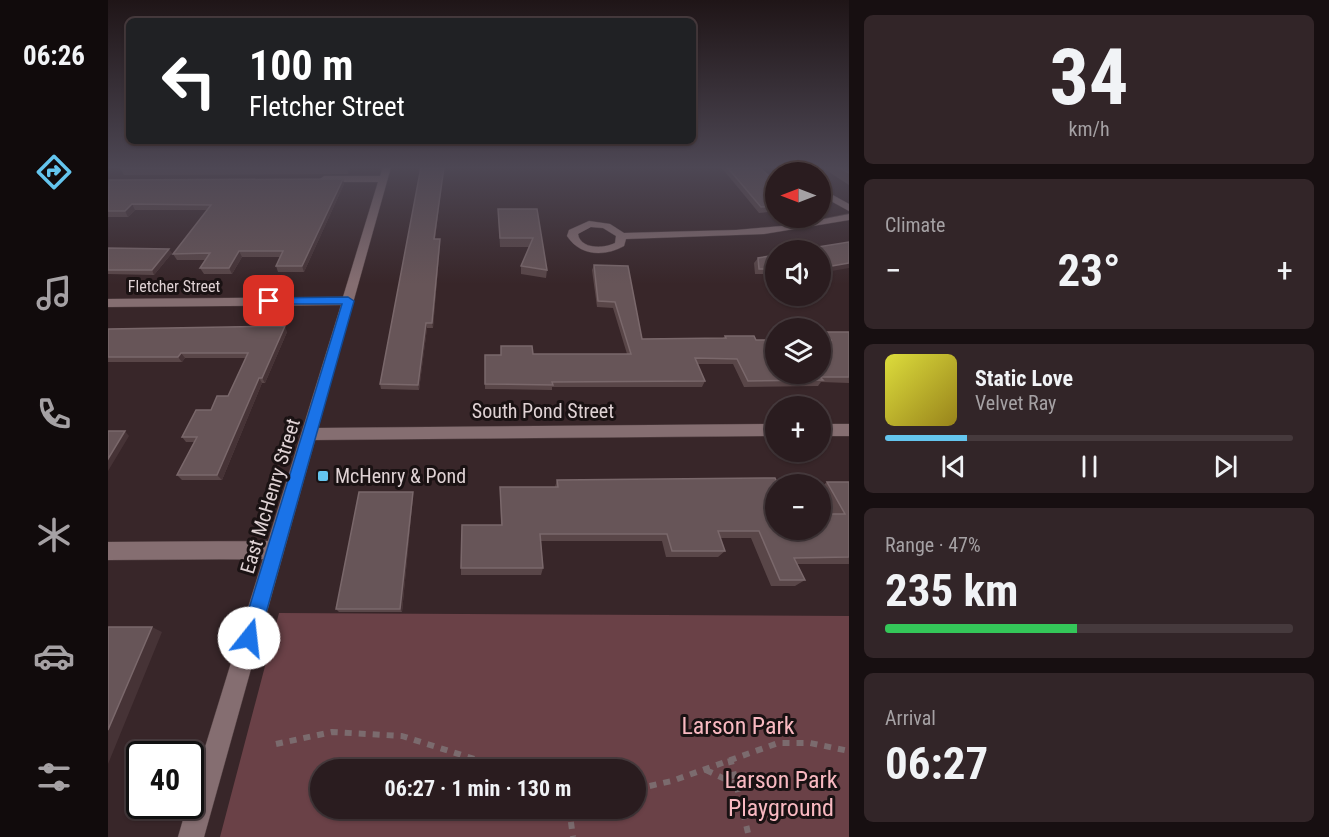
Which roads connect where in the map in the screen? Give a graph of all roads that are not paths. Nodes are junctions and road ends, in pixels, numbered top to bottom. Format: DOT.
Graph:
graph roads {
  1 [pos="376,206"];
  2 [pos="849,217"];
  3 [pos="621,236"];
  4 [pos="348,301"];
  5 [pos="108,303"];
  6 [pos="765,430"];
  7 [pos="831,430"];
  8 [pos="849,430"];
  9 [pos="310,434"];
  10 [pos="275,550"];
  11 [pos="108,551"];
  12 [pos="191,837"];
  1 -- 4 [label="street, East McHenry Street"];
  2 -- 3 [label="street"];
  4 -- 5 [label="street, Fletcher Street"];
  4 -- 9 [label="street, East McHenry Street"];
  6 -- 9 [label="street, South Pond Street"];
  7 -- 8 [label="street"];
  9 -- 10 [label="street, East McHenry Street"];
  10 -- 11 [label="street"];
  10 -- 12 [label="street, East McHenry Street"];
}
